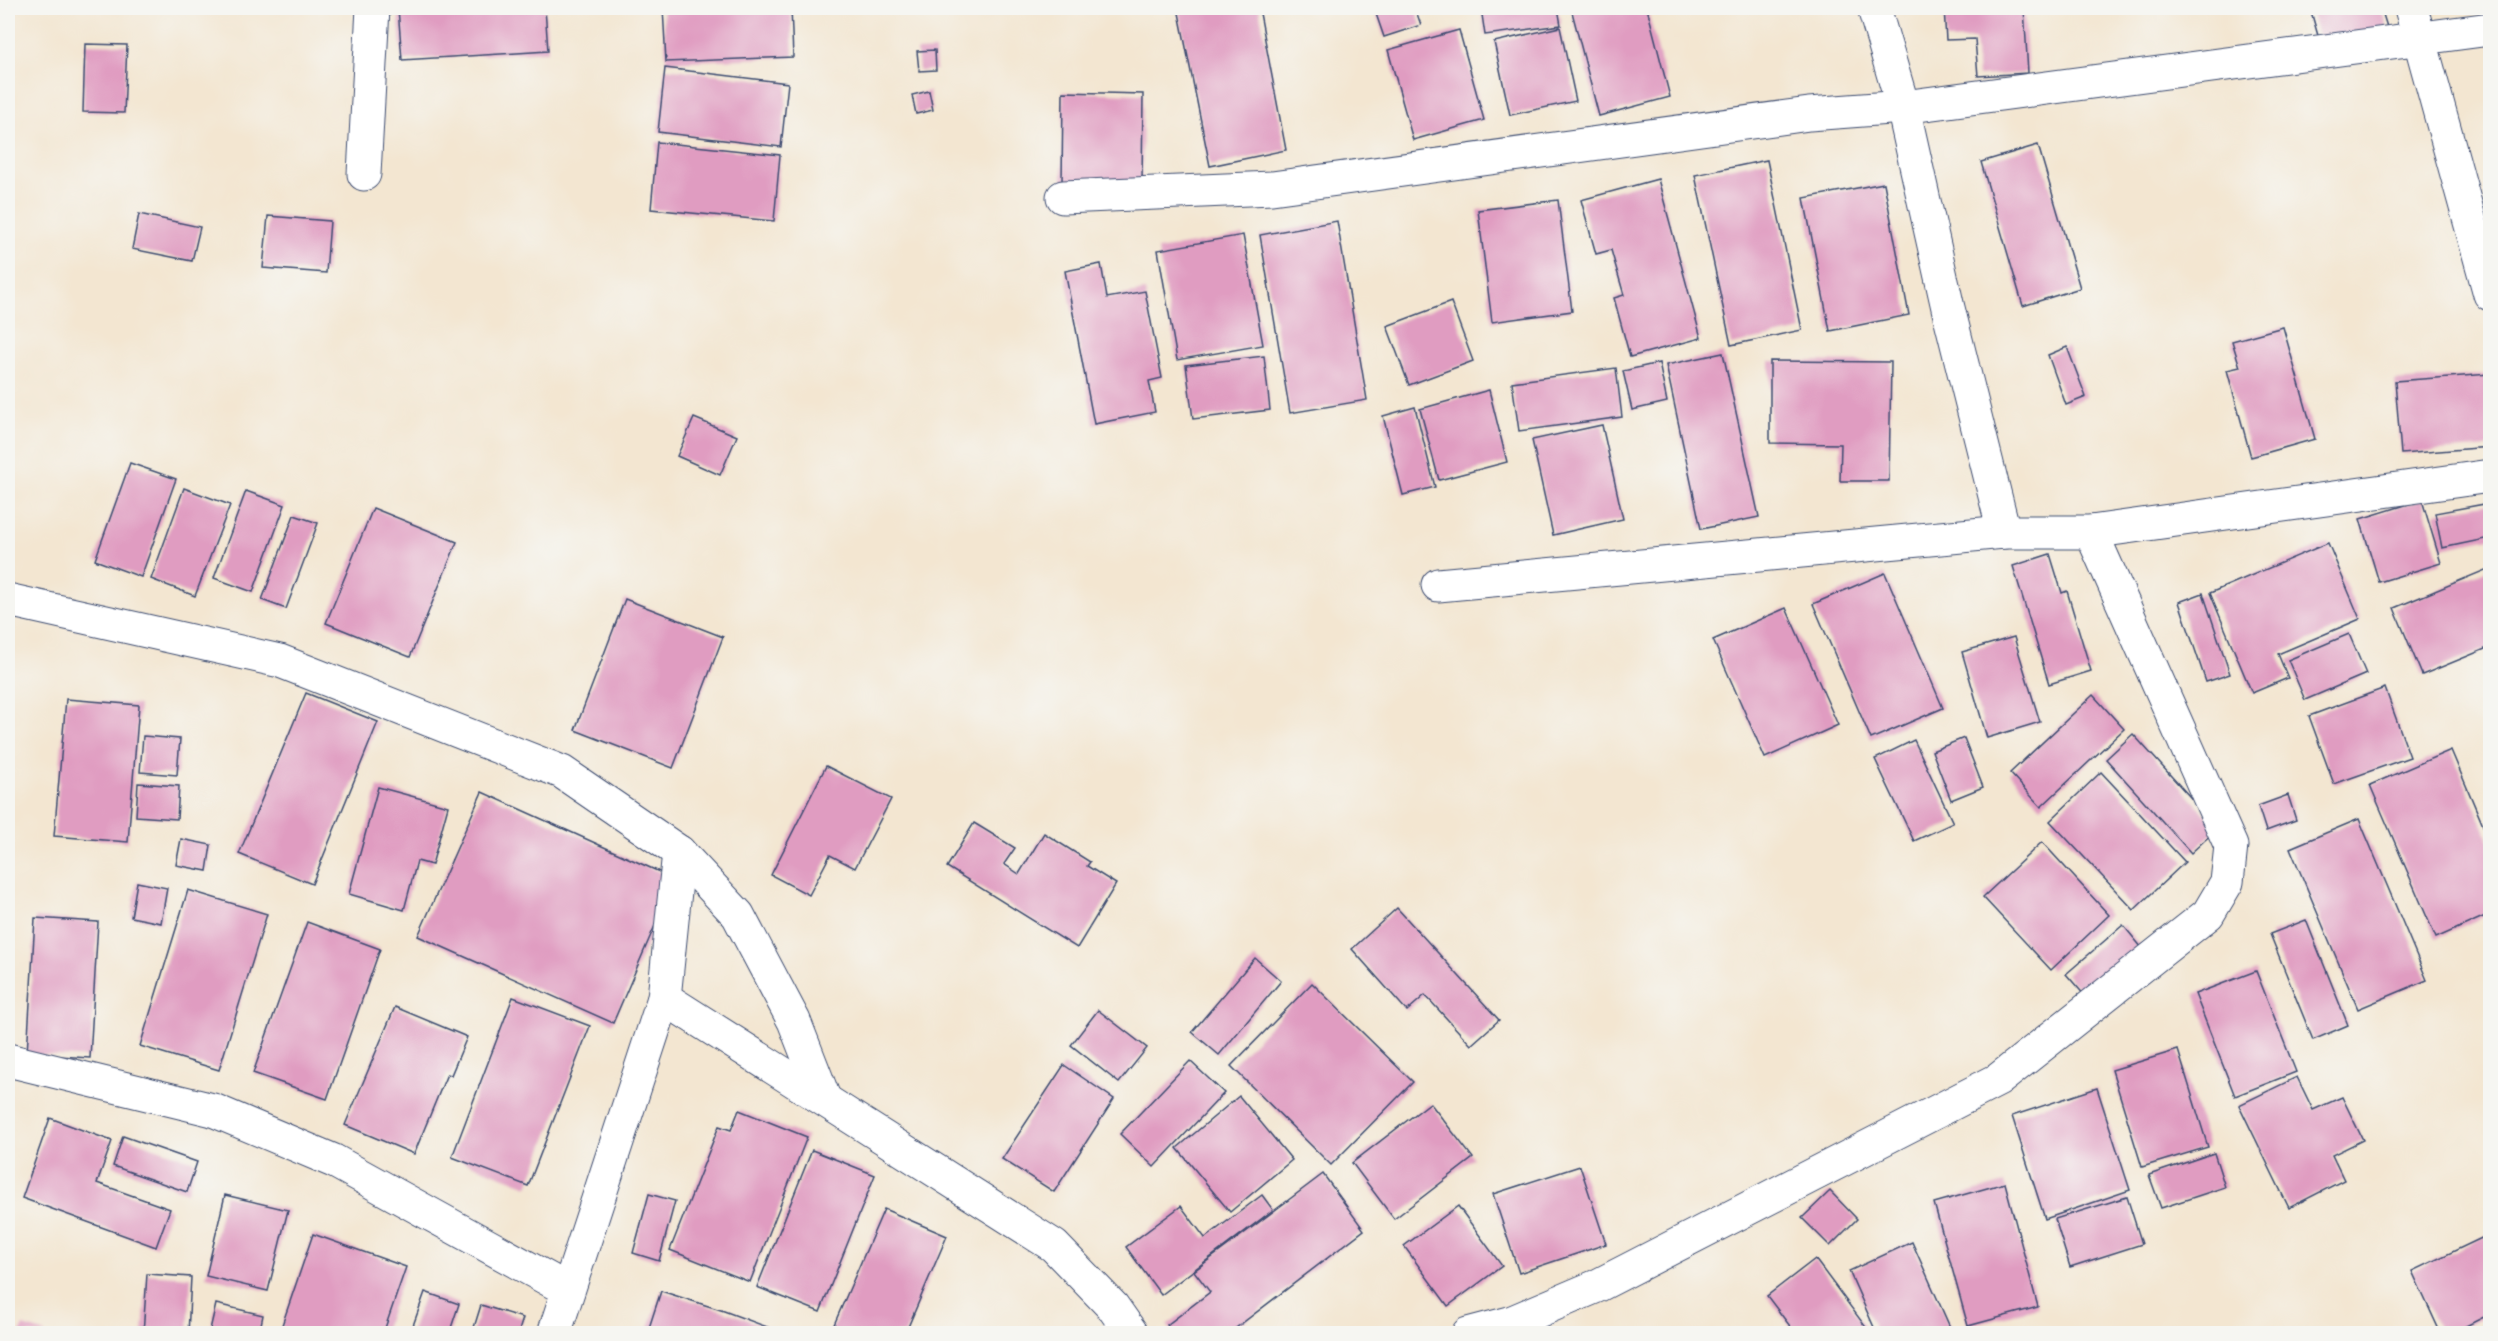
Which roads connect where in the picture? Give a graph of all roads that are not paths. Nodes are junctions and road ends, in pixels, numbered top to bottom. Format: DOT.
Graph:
graph roads {
  1 [pos="374,8"];
  2 [pos="1874,8"];
  3 [pos="2411,8"];
  4 [pos="2490,29"];
  5 [pos="2420,39"];
  6 [pos="1903,107"];
  7 [pos="364,174"];
  8 [pos="1063,197"];
  9 [pos="2490,294"];
  10 [pos="2490,476"];
  11 [pos="2004,532"];
  12 [pos="2091,532"];
  13 [pos="1438,585"];
  14 [pos="8,600"];
  15 [pos="679,852"];
  16 [pos="664,998"];
  17 [pos="8,1060"];
  18 [pos="824,1098"];
  19 [pos="568,1290"];
  20 [pos="554,1334"];
  21 [pos="1132,1334"];
  22 [pos="1468,1334"];
  1 -- 7 [label="street"];
  2 -- 6 [label="street"];
  3 -- 5 [label="street"];
  4 -- 5 [label="street"];
  5 -- 6 [label="street"];
  5 -- 9 [label="street"];
  6 -- 8 [label="street"];
  6 -- 11 [label="street"];
  10 -- 12 [label="street"];
  11 -- 12 [label="street"];
  11 -- 13 [label="street"];
  12 -- 22 [label="street"];
  14 -- 15 [label="street"];
  15 -- 16 [label="street"];
  15 -- 18 [label="street"];
  16 -- 18 [label="street"];
  16 -- 19 [label="street"];
  17 -- 19 [label="street"];
  18 -- 21 [label="street"];
  19 -- 20 [label="street"];
}
